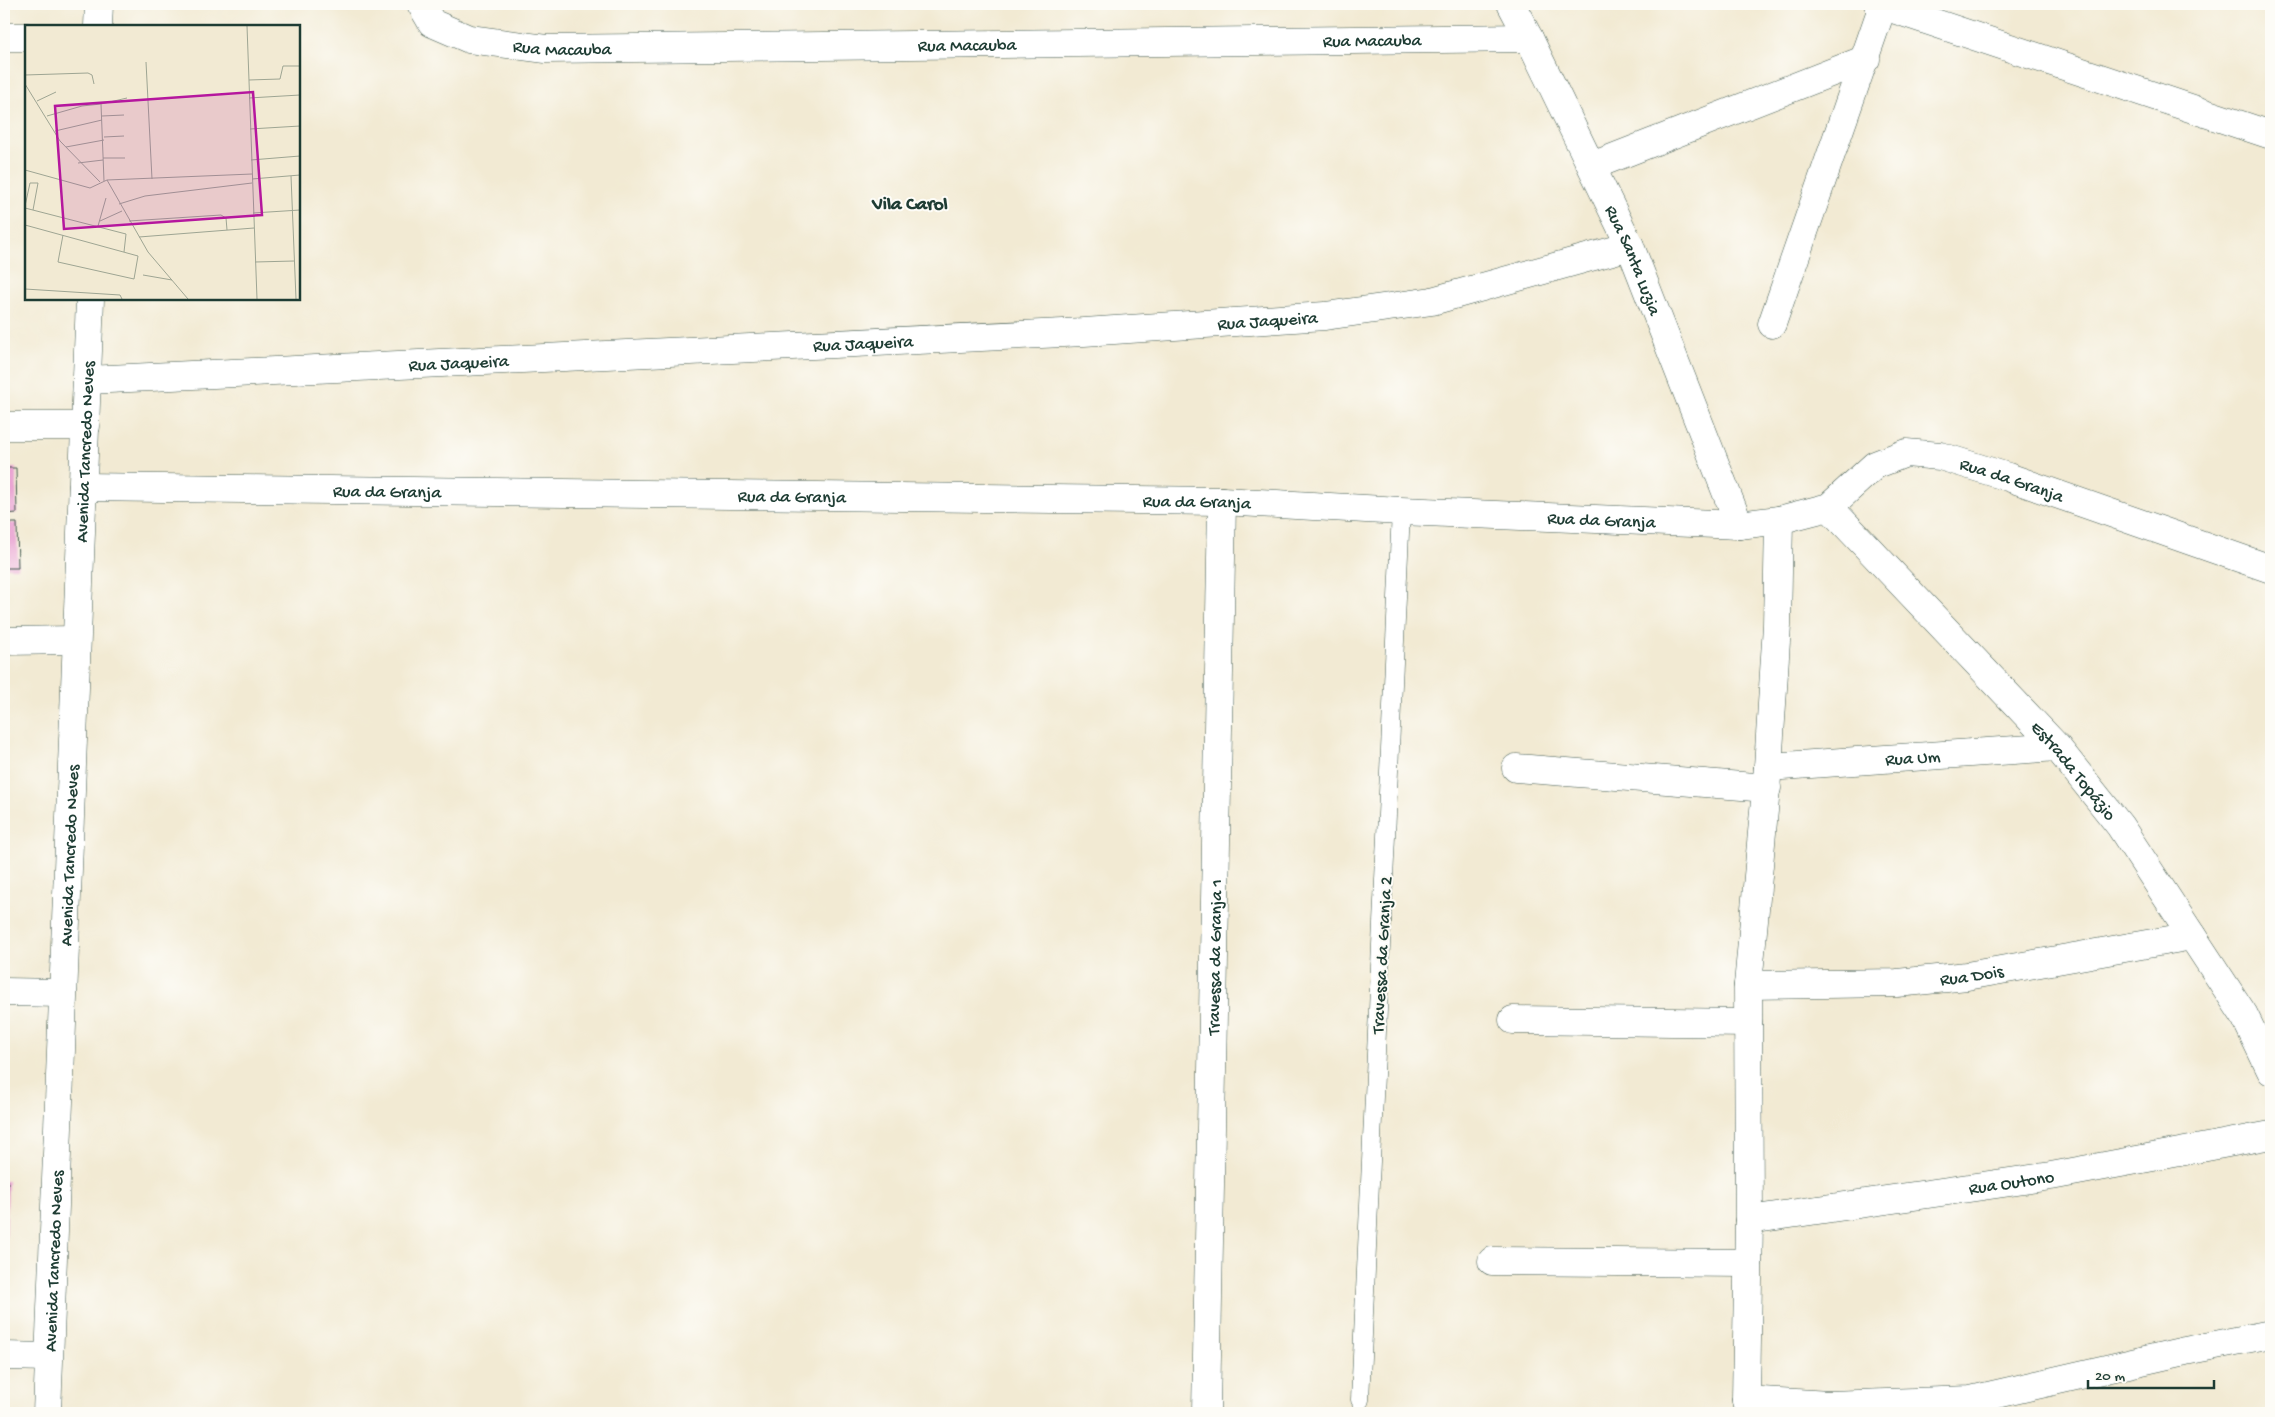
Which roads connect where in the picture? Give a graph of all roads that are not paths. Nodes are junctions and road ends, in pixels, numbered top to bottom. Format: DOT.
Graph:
graph roads {
  1 [pos="99,4"];
  2 [pos="421,4"];
  3 [pos="1511,4"];
  4 [pos="1881,5"];
  5 [pos="98,25"];
  6 [pos="4,37"];
  7 [pos="25,37"];
  8 [pos="1530,38"];
  9 [pos="1866,59"];
  10 [pos="2271,135"];
  11 [pos="1592,166"];
  12 [pos="1630,246"];
  13 [pos="90,300"];
  14 [pos="1772,324"];
  15 [pos="88,380"];
  16 [pos="4,426"];
  17 [pos="86,426"];
  18 [pos="83,487"];
  19 [pos="1222,500"];
  20 [pos="1829,507"];
  21 [pos="1402,511"];
  22 [pos="1778,520"];
  23 [pos="1739,525"];
  24 [pos="2271,569"];
  25 [pos="76,640"];
  26 [pos="4,641"];
  27 [pos="2057,747"];
  28 [pos="1516,768"];
  29 [pos="1768,777"];
  30 [pos="2192,936"];
  31 [pos="1748,985"];
  32 [pos="4,992"];
  33 [pos="62,993"];
  34 [pos="1513,1020"];
  35 [pos="1748,1023"];
  36 [pos="2271,1071"];
  37 [pos="2271,1135"];
  38 [pos="1749,1220"];
  39 [pos="1492,1261"];
  40 [pos="1748,1263"];
  41 [pos="2271,1334"];
  42 [pos="4,1356"];
  43 [pos="48,1357"];
  44 [pos="1360,1400"];
  45 [pos="1737,1407"];
  46 [pos="47,1413"];
  47 [pos="1206,1413"];
  1 -- 5 [label="street"];
  2 -- 8 [label="street, Rua Macauba"];
  3 -- 8 [label="street, Rua Santa Luzia"];
  4 -- 9 [label="street"];
  4 -- 10 [label="street"];
  6 -- 7 [label="street"];
  8 -- 11 [label="street, Rua Santa Luzia"];
  9 -- 11 [label="street"];
  9 -- 14 [label="street"];
  11 -- 12 [label="street, Rua Santa Luzia"];
  12 -- 15 [label="street, Rua Jaqueira"];
  12 -- 23 [label="street, Rua Santa Luzia"];
  13 -- 15 [label="street, Avenida Tancredo Neves"];
  15 -- 17 [label="street, Avenida Tancredo Neves"];
  16 -- 17 [label="street"];
  17 -- 18 [label="street, Avenida Tancredo Neves"];
  18 -- 19 [label="street, Rua da Granja"];
  18 -- 25 [label="street, Avenida Tancredo Neves"];
  19 -- 21 [label="street, Rua da Granja"];
  19 -- 47 [label="street, Travessa da Granja 1"];
  20 -- 22 [label="street, Rua da Granja"];
  20 -- 24 [label="street, Rua da Granja"];
  20 -- 27 [label="street, Estrada Topázio"];
  21 -- 23 [label="street, Rua da Granja"];
  21 -- 44 [label="lane, Travessa da Granja 2"];
  22 -- 23 [label="street, Rua da Granja"];
  22 -- 29 [label="street"];
  25 -- 26 [label="street"];
  25 -- 33 [label="street, Avenida Tancredo Neves"];
  27 -- 29 [label="street, Rua Um"];
  27 -- 30 [label="street, Estrada Topázio"];
  28 -- 29 [label="street, Rua Um"];
  29 -- 31 [label="street"];
  30 -- 31 [label="street, Rua Dois"];
  30 -- 36 [label="street, Estrada Topázio"];
  31 -- 35 [label="street"];
  32 -- 33 [label="street"];
  33 -- 43 [label="street, Avenida Tancredo Neves"];
  34 -- 35 [label="street"];
  35 -- 38 [label="street"];
  37 -- 38 [label="street, Rua Outono"];
  38 -- 40 [label="street"];
  39 -- 40 [label="street"];
  40 -- 45 [label="street"];
  41 -- 45 [label="street"];
  42 -- 43 [label="street"];
  43 -- 46 [label="street, Avenida Tancredo Neves"];
}
